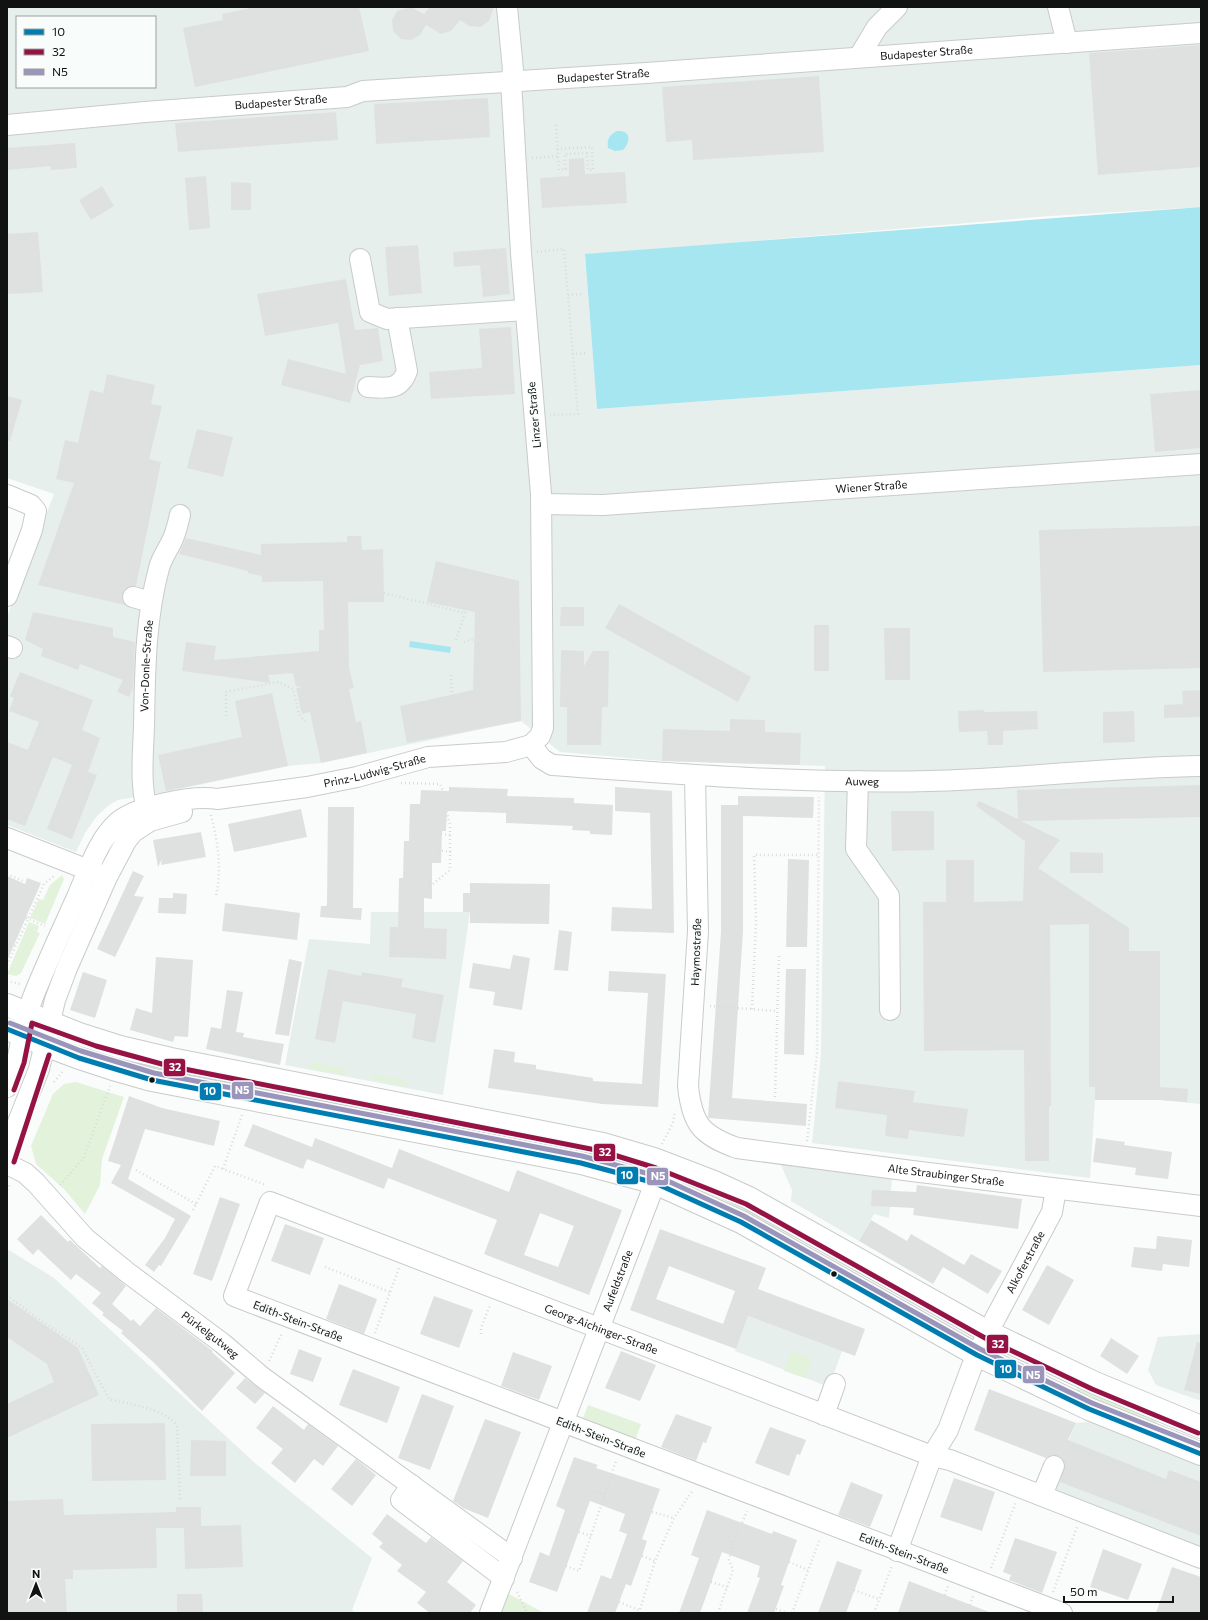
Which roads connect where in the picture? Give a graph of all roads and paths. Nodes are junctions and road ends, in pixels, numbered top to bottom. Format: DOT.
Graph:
graph roads {
  1 [pos="507,7"];
  2 [pos="897,7"];
  3 [pos="1058,7"];
  4 [pos="1201,33"];
  5 [pos="1067,43"];
  6 [pos="859,57"];
  7 [pos="511,81"];
  8 [pos="7,125"];
  9 [pos="556,125"];
  10 [pos="557,149"];
  11 [pos="558,156"];
  12 [pos="515,159"];
  13 [pos="520,253"];
  14 [pos="360,259"];
  15 [pos="583,294"];
  16 [pos="568,296"];
  17 [pos="525,310"];
  18 [pos="397,318"];
  19 [pos="588,353"];
  20 [pos="572,354"];
  21 [pos="368,387"];
  22 [pos="534,416"];
  23 [pos="1201,464"];
  24 [pos="7,495"];
  25 [pos="542,504"];
  26 [pos="180,515"];
  27 [pos="384,593"];
  28 [pos="7,596"];
  29 [pos="474,639"];
  30 [pos="456,640"];
  31 [pos="464,642"];
  32 [pos="451,675"];
  33 [pos="452,695"];
  34 [pos="226,716"];
  35 [pos="305,722"];
  36 [pos="531,745"];
  37 [pos="393,766"];
  38 [pos="1201,766"];
  39 [pos="695,776"];
  40 [pos="820,780"];
  41 [pos="858,781"];
  42 [pos="443,790"];
  43 [pos="213,802"];
  44 [pos="444,802"];
  45 [pos="148,814"];
  46 [pos="440,831"];
  47 [pos="450,835"];
  48 [pos="7,838"];
  49 [pos="451,852"];
  50 [pos="437,853"];
  51 [pos="819,855"];
  52 [pos="65,861"];
  53 [pos="7,874"];
  54 [pos="98,874"];
  55 [pos="26,882"];
  56 [pos="429,888"];
  57 [pos="216,896"];
  58 [pos="27,918"];
  59 [pos="47,927"];
  60 [pos="7,942"];
  61 [pos="16,946"];
  62 [pos="779,954"];
  63 [pos="7,965"];
  64 [pos="705,1006"];
  65 [pos="17,1009"];
  66 [pos="752,1009"];
  67 [pos="890,1010"];
  68 [pos="776,1011"];
  69 [pos="49,1023"];
  70 [pos="15,1033"];
  71 [pos="44,1046"];
  72 [pos="115,1071"];
  73 [pos="7,1087"];
  74 [pos="775,1097"];
  75 [pos="248,1099"];
  76 [pos="675,1109"];
  77 [pos="699,1125"];
  78 [pos="805,1157"];
  79 [pos="654,1159"];
  80 [pos="7,1160"];
  81 [pos="7,1164"];
  82 [pos="223,1169"];
  83 [pos="136,1170"];
  84 [pos="655,1183"];
  85 [pos="1056,1189"];
  86 [pos="48,1197"];
  87 [pos="270,1202"];
  88 [pos="196,1204"];
  89 [pos="1201,1206"];
  90 [pos="193,1210"];
  91 [pos="404,1254"];
  92 [pos="325,1267"];
  93 [pos="496,1289"];
  94 [pos="390,1292"];
  95 [pos="7,1295"];
  96 [pos="289,1318"];
  97 [pos="598,1329"];
  98 [pos="988,1332"];
  99 [pos="481,1334"];
  100 [pos="370,1349"];
  101 [pos="978,1355"];
  102 [pos="262,1377"];
  103 [pos="835,1384"];
  104 [pos="824,1415"];
  105 [pos="563,1423"];
  106 [pos="1201,1427"];
  107 [pos="622,1445"];
  108 [pos="1201,1454"];
  109 [pos="932,1456"];
  110 [pos="1054,1466"];
  111 [pos="702,1476"];
  112 [pos="1021,1488"];
  113 [pos="418,1489"];
  114 [pos="589,1489"];
  115 [pos="604,1495"];
  116 [pos="754,1495"];
  117 [pos="1042,1495"];
  118 [pos="180,1499"];
  119 [pos="652,1512"];
  120 [pos="1088,1514"];
  121 [pos="674,1518"];
  122 [pos="825,1523"];
  123 [pos="579,1532"];
  124 [pos="590,1536"];
  125 [pos="724,1539"];
  126 [pos="734,1543"];
  127 [pos="898,1551"];
  128 [pos="642,1556"];
  129 [pos="512,1558"];
  130 [pos="1201,1558"];
  131 [pos="655,1561"];
  132 [pos="789,1562"];
  133 [pos="566,1566"];
  134 [pos="808,1570"];
  135 [pos="504,1578"];
  136 [pos="712,1582"];
  137 [pos="985,1584"];
  138 [pos="727,1587"];
  139 [pos="854,1590"];
  140 [pos="879,1599"];
  141 [pos="619,1602"];
  142 [pos="776,1609"];
  143 [pos="1055,1610"];
  144 [pos="639,1611"];
  145 [pos="490,1613"];
  146 [pos="718,1613"];
  147 [pos="787,1613"];
  148 [pos="792,1613"];
  149 [pos="874,1613"];
  1 -- 7 [label="street, Linzer Straße"];
  2 -- 6 [label="street"];
  3 -- 5 [label="street"];
  4 -- 5 [label="street, Budapester Straße"];
  5 -- 6 [label="street, Budapester Straße"];
  6 -- 7 [label="street, Budapester Straße"];
  7 -- 8 [label="street, Budapester Straße"];
  7 -- 12 [label="street, Linzer Straße"];
  9 -- 10 [label="path"];
  10 -- 11 [label="path"];
  10 -- 11 [label="path"];
  11 -- 12 [label="path"];
  12 -- 13 [label="street, Linzer Straße"];
  13 -- 16 [label="path"];
  13 -- 17 [label="street, Linzer Straße"];
  14 -- 18 [label="street"];
  15 -- 16 [label="path"];
  16 -- 20 [label="path"];
  17 -- 18 [label="street"];
  17 -- 22 [label="street, Linzer Straße"];
  18 -- 21 [label="street"];
  19 -- 20 [label="path"];
  20 -- 22 [label="path"];
  22 -- 25 [label="street, Linzer Straße"];
  23 -- 25 [label="street, Wiener Straße"];
  24 -- 28 [label="street"];
  25 -- 36 [label="street, Linzer Straße"];
  26 -- 45 [label="street, Von-Donle-Straße"];
  27 -- 30 [label="path"];
  29 -- 31 [label="path"];
  32 -- 33 [label="path"];
  34 -- 35 [label="path"];
  36 -- 37 [label="street, Prinz-Ludwig-Straße"];
  36 -- 39 [label="street, Auweg"];
  37 -- 42 [label="path"];
  37 -- 43 [label="street, Prinz-Ludwig-Straße"];
  38 -- 41 [label="street, Auweg"];
  39 -- 40 [label="street, Auweg"];
  39 -- 77 [label="street, Haymostraße"];
  40 -- 41 [label="street, Auweg"];
  40 -- 51 [label="path"];
  41 -- 67 [label="street"];
  43 -- 45 [label="street, Prinz-Ludwig-Straße"];
  43 -- 57 [label="path"];
  44 -- 47 [label="path"];
  45 -- 54 [label="street, Prinz-Ludwig-Straße"];
  46 -- 47 [label="path"];
  47 -- 49 [label="path"];
  48 -- 52 [label="street"];
  49 -- 50 [label="path"];
  49 -- 56 [label="path"];
  51 -- 66 [label="path"];
  51 -- 78 [label="path"];
  52 -- 54 [label="street"];
  52 -- 58 [label="path"];
  53 -- 55 [label="path"];
  54 -- 65 [label="street, Prinz-Ludwig-Straße"];
  54 -- 69 [label="street, Prinz-Ludwig-Straße"];
  58 -- 59 [label="path"];
  58 -- 61 [label="path"];
  60 -- 61 [label="path"];
  61 -- 63 [label="path"];
  62 -- 68 [label="path"];
  64 -- 66 [label="path"];
  65 -- 69 [label="main road"];
  65 -- 70 [label="street, Prinz-Ludwig-Straße"];
  66 -- 68 [label="path"];
  68 -- 74 [label="path"];
  69 -- 71 [label="street, Prinz-Ludwig-Straße"];
  69 -- 79 [label="main road"];
  70 -- 71 [label="main road"];
  70 -- 73 [label="street, Prinz-Ludwig-Straße"];
  71 -- 72 [label="main road"];
  71 -- 80 [label="street, Prinz-Ludwig-Straße"];
  72 -- 75 [label="main road"];
  72 -- 86 [label="path"];
  75 -- 82 [label="path"];
  75 -- 84 [label="main road"];
  76 -- 79 [label="path"];
  77 -- 78 [label="street, Alte Straubinger Straße"];
  78 -- 85 [label="street, Alte Straubinger Straße"];
  79 -- 98 [label="main road"];
  81 -- 86 [label="street, Pürkelgutweg"];
  82 -- 87 [label="path"];
  82 -- 88 [label="path"];
  83 -- 88 [label="path"];
  84 -- 97 [label="street, Aufeldstraße"];
  84 -- 101 [label="main road"];
  85 -- 89 [label="street, Alte Straubinger Straße"];
  85 -- 98 [label="street, Alkoferstraße"];
  86 -- 102 [label="street, Pürkelgutweg"];
  87 -- 91 [label="street, Georg-Aichinger-Straße"];
  87 -- 96 [label="street, Edith-Stein-Straße"];
  88 -- 90 [label="path"];
  91 -- 93 [label="street, Georg-Aichinger-Straße"];
  91 -- 94 [label="path"];
  92 -- 94 [label="path"];
  93 -- 97 [label="street, Georg-Aichinger-Straße"];
  93 -- 99 [label="path"];
  94 -- 100 [label="path"];
  95 -- 118 [label="path"];
  96 -- 100 [label="street, Edith-Stein-Straße"];
  96 -- 102 [label="path"];
  97 -- 104 [label="street, Georg-Aichinger-Straße"];
  97 -- 105 [label="street, Aufeldstraße"];
  98 -- 101 [label="street, Alkoferstraße"];
  98 -- 106 [label="main road"];
  100 -- 105 [label="street, Edith-Stein-Straße"];
  101 -- 108 [label="main road"];
  101 -- 109 [label="street, Alkoferstraße"];
  102 -- 113 [label="street, Pürkelgutweg"];
  103 -- 104 [label="street"];
  104 -- 109 [label="street, Georg-Aichinger-Straße"];
  105 -- 107 [label="street, Edith-Stein-Straße"];
  105 -- 129 [label="street, Aufeldstraße"];
  107 -- 111 [label="street, Edith-Stein-Straße"];
  107 -- 115 [label="path"];
  109 -- 112 [label="street, Georg-Aichinger-Straße"];
  109 -- 127 [label="street, Alkoferstraße"];
  110 -- 117 [label="street"];
  111 -- 116 [label="street, Edith-Stein-Straße"];
  111 -- 121 [label="path"];
  112 -- 117 [label="street, Georg-Aichinger-Straße"];
  112 -- 137 [label="path"];
  113 -- 129 [label="street"];
  113 -- 135 [label="street"];
  114 -- 115 [label="path"];
  115 -- 124 [label="path"];
  116 -- 122 [label="street, Edith-Stein-Straße"];
  116 -- 126 [label="path"];
  117 -- 120 [label="street, Georg-Aichinger-Straße"];
  119 -- 121 [label="path"];
  120 -- 130 [label="street"];
  120 -- 143 [label="path"];
  121 -- 131 [label="path"];
  122 -- 127 [label="street, Edith-Stein-Straße"];
  122 -- 134 [label="path"];
  123 -- 124 [label="path"];
  124 -- 133 [label="path"];
  125 -- 126 [label="path"];
  126 -- 138 [label="path"];
  127 -- 137 [label="street, Edith-Stein-Straße"];
  127 -- 140 [label="path"];
  128 -- 131 [label="path"];
  129 -- 135 [label="street, Aufeldstraße"];
  131 -- 144 [label="path"];
  132 -- 134 [label="path"];
  134 -- 148 [label="path"];
  135 -- 145 [label="street, Aufeldstraße"];
  136 -- 138 [label="path"];
  137 -- 143 [label="street, Edith-Stein-Straße"];
  138 -- 146 [label="path"];
  139 -- 140 [label="path"];
  140 -- 149 [label="path"];
  141 -- 144 [label="path"];
  142 -- 147 [label="path"];
}
